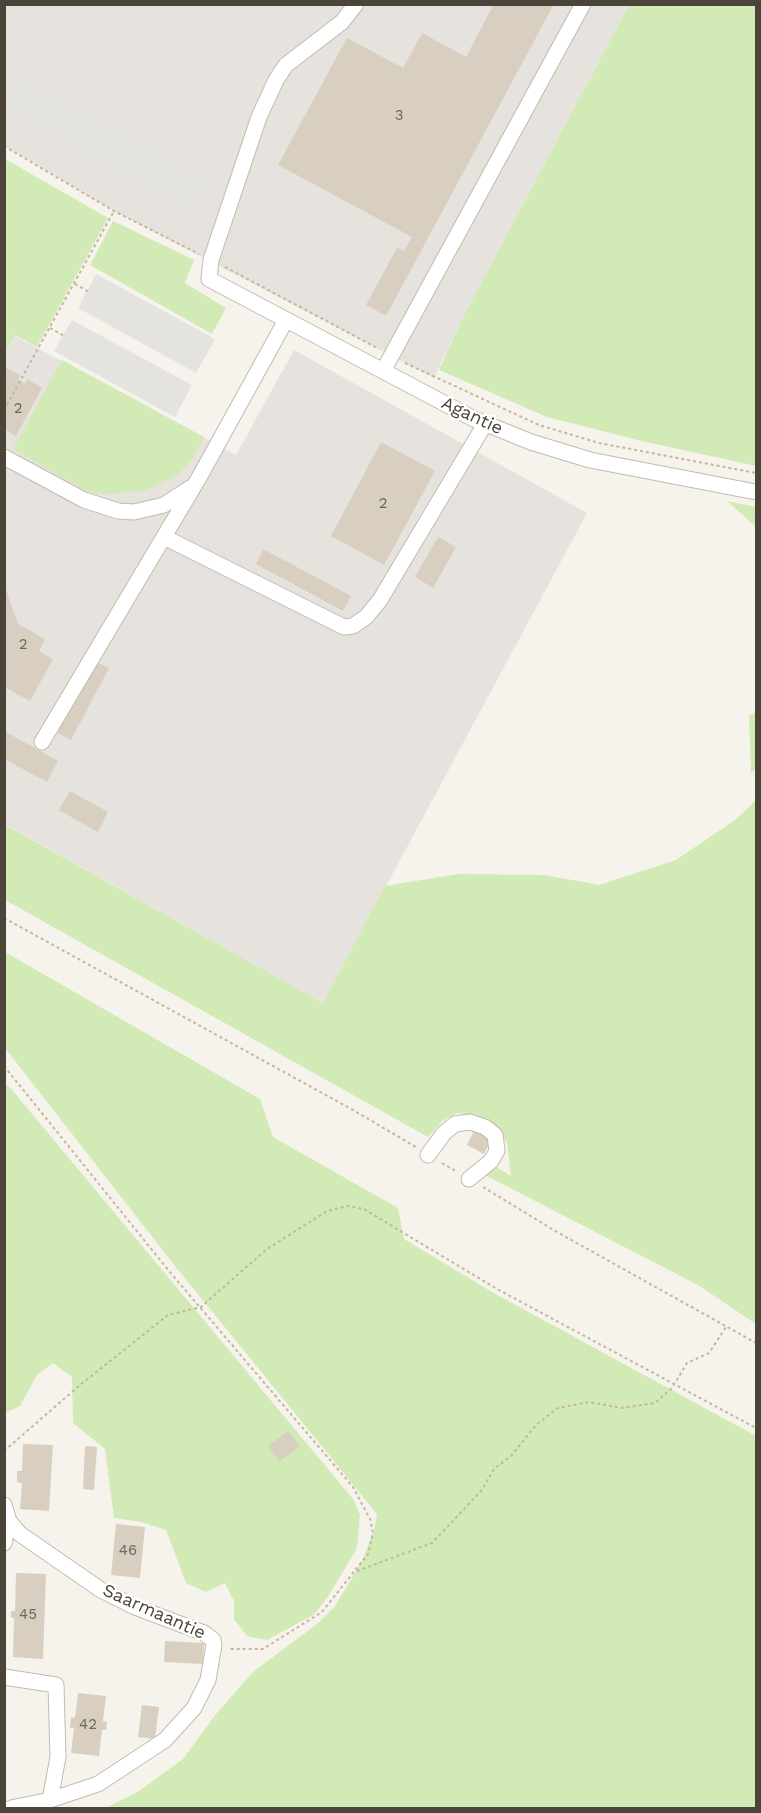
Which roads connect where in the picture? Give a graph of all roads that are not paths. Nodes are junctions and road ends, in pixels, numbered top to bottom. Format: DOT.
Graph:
graph roads {
  1 [pos="356,4"];
  2 [pos="583,4"];
  3 [pos="286,320"];
  4 [pos="383,371"];
  5 [pos="485,424"];
  6 [pos="4,457"];
  7 [pos="200,476"];
  8 [pos="756,492"];
  9 [pos="164,537"];
  10 [pos="42,742"];
  11 [pos="428,1155"];
  12 [pos="469,1179"];
  13 [pos="4,1505"];
  14 [pos="9,1521"];
  15 [pos="4,1543"];
  16 [pos="4,1677"];
  17 [pos="50,1800"];
  18 [pos="10,1809"];
  1 -- 3 [label="street, Agantie"];
  2 -- 4 [label="street"];
  3 -- 4 [label="street, Agantie"];
  3 -- 7 [label="street"];
  4 -- 5 [label="street, Agantie"];
  5 -- 8 [label="street, Agantie"];
  5 -- 9 [label="street"];
  6 -- 7 [label="street"];
  7 -- 9 [label="street"];
  9 -- 10 [label="street"];
  11 -- 12 [label="street"];
  13 -- 14 [label="street"];
  14 -- 15 [label="street"];
  14 -- 17 [label="street, Saarmaantie"];
  16 -- 17 [label="street"];
  17 -- 18 [label="street, Saarmaantie"];
}
